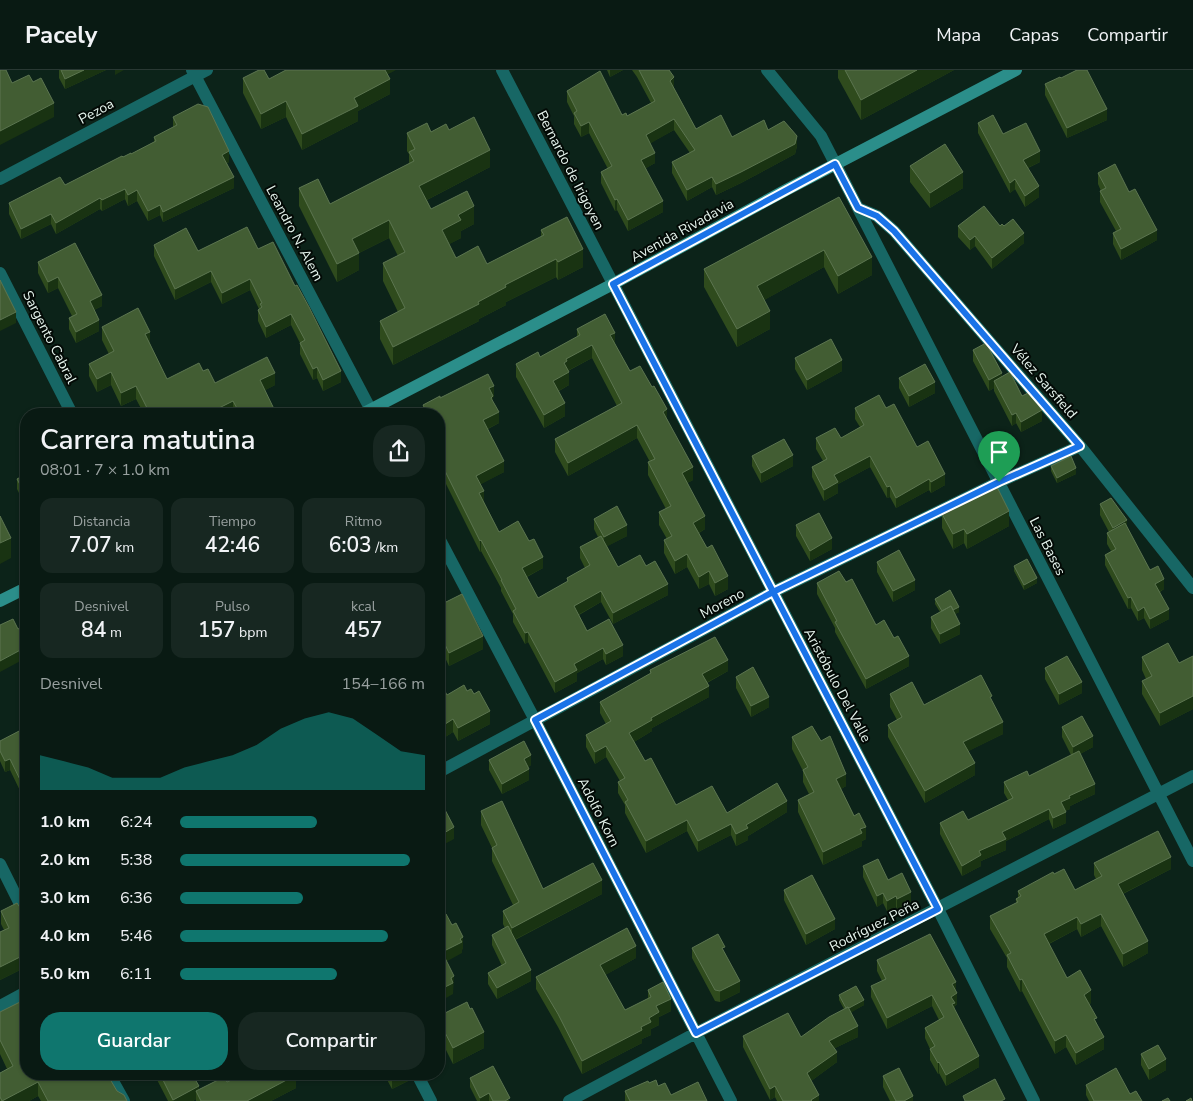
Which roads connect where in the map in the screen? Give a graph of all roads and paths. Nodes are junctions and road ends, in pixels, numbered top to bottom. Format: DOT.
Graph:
graph roads {
  1 [pos="207,70"];
  2 [pos="502,70"];
  3 [pos="767,70"];
  4 [pos="1016,70"];
  5 [pos="193,73"];
  6 [pos="835,164"];
  7 [pos="0,179"];
  8 [pos="858,208"];
  9 [pos="0,273"];
  10 [pos="613,284"];
  11 [pos="69,408"];
  12 [pos="367,408"];
  13 [pos="377,408"];
  14 [pos="1080,446"];
  15 [pos="999,482"];
  16 [pos="445,549"];
  17 [pos="1193,588"];
  18 [pos="20,591"];
  19 [pos="773,592"];
  20 [pos="0,601"];
  21 [pos="535,720"];
  22 [pos="445,769"];
  23 [pos="1193,776"];
  24 [pos="1158,793"];
  25 [pos="1193,862"];
  26 [pos="0,864"];
  27 [pos="20,904"];
  28 [pos="938,909"];
  29 [pos="20,995"];
  30 [pos="0,1006"];
  31 [pos="696,1033"];
  32 [pos="112,1080"];
  33 [pos="420,1080"];
  34 [pos="124,1101"];
  35 [pos="431,1101"];
  36 [pos="570,1101"];
  37 [pos="731,1101"];
  38 [pos="1034,1101"];
  1 -- 5 [label="street, Pezoa"];
  2 -- 10 [label="street, Bernardo de Irigoyen"];
  3 -- 6 [label="street, Las Bases"];
  4 -- 6 [label="main road, Avenida Rivadavia"];
  5 -- 7 [label="street, Pezoa"];
  5 -- 12 [label="street, Leandro N. Alem"];
  6 -- 8 [label="street, Las Bases"];
  6 -- 10 [label="main road, Avenida Rivadavia"];
  8 -- 14 [label="street, Vélez Sarsfield"];
  8 -- 15 [label="street, Las Bases"];
  9 -- 11 [label="street, Sargento Cabral"];
  10 -- 13 [label="main road, Avenida Rivadavia"];
  10 -- 19 [label="street, Aristóbulo Del Valle"];
  14 -- 15 [label="street, Moreno"];
  14 -- 17 [label="street, Vélez Sarsfield"];
  15 -- 19 [label="street, Moreno"];
  15 -- 24 [label="street, Las Bases"];
  16 -- 21 [label="street, Adolfo Korn"];
  18 -- 20 [label="main road"];
  19 -- 21 [label="street, Moreno"];
  19 -- 28 [label="street, Aristóbulo Del Valle"];
  21 -- 22 [label="street, Moreno"];
  21 -- 31 [label="street, Adolfo Korn"];
  23 -- 24 [label="street, Rodríguez Peña"];
  24 -- 25 [label="street, Las Bases"];
  24 -- 28 [label="street, Rodríguez Peña"];
  26 -- 27 [label="street"];
  28 -- 31 [label="street, Rodríguez Peña"];
  28 -- 38 [label="street, Aristóbulo Del Valle"];
  29 -- 30 [label="street"];
  31 -- 36 [label="street, Rodríguez Peña"];
  31 -- 37 [label="street, Adolfo Korn"];
  32 -- 34 [label="street"];
  33 -- 35 [label="street"];
}
